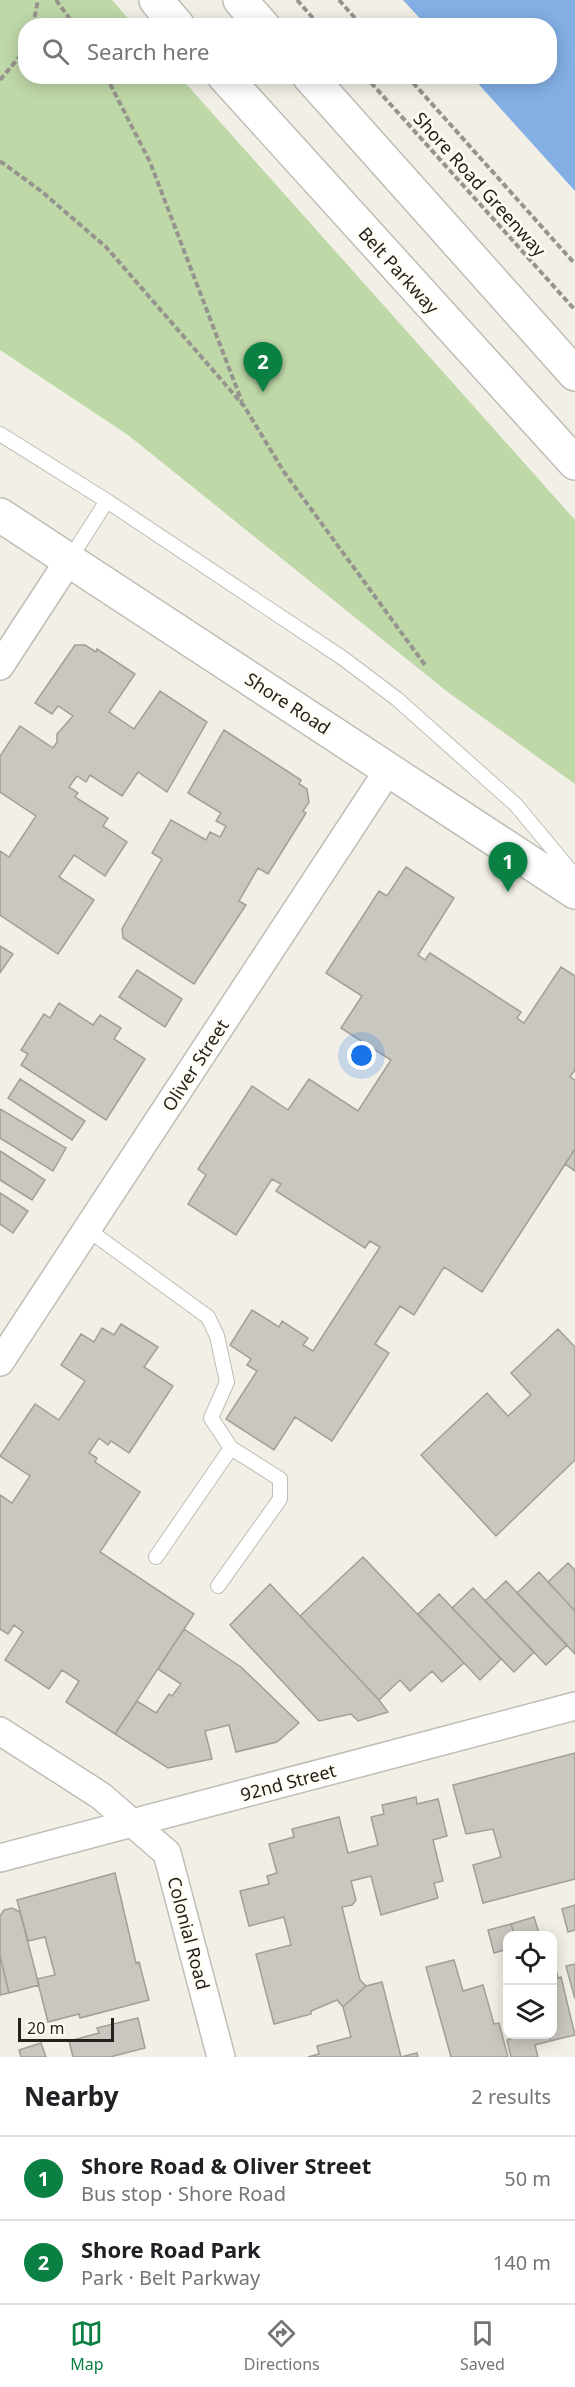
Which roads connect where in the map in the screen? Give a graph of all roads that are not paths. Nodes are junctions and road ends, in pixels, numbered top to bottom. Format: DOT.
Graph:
graph roads {
  1 [pos="156,0"];
  2 [pos="240,0"];
  3 [pos="171,18"];
  4 [pos="255,18"];
  5 [pos="231,84"];
  6 [pos="316,84"];
  7 [pos="575,374"];
  8 [pos="0,434"];
  9 [pos="575,463"];
  10 [pos="107,501"];
  11 [pos="0,515"];
  12 [pos="69,560"];
  13 [pos="0,666"];
  14 [pos="389,768"];
  15 [pos="575,876"];
  16 [pos="575,892"];
  17 [pos="87,1229"];
  18 [pos="0,1362"];
  19 [pos="231,1448"];
  20 [pos="156,1557"];
  21 [pos="218,1586"];
  22 [pos="575,1706"];
  23 [pos="0,1731"];
  24 [pos="134,1823"];
  25 [pos="0,1858"];
  26 [pos="221,2057"];
  1 -- 3 [label="main road"];
  2 -- 4 [label="main road"];
  5 -- 9 [label="main road, Belt Parkway"];
  6 -- 7 [label="main road"];
  8 -- 10 [label="lane"];
  10 -- 12 [label="lane"];
  10 -- 15 [label="lane"];
  11 -- 12 [label="main road, Shore Road"];
  12 -- 13 [label="street"];
  12 -- 14 [label="main road, Shore Road"];
  14 -- 16 [label="main road, Shore Road"];
  14 -- 17 [label="street, Oliver Street"];
  17 -- 18 [label="street, Oliver Street"];
  17 -- 19 [label="lane"];
  19 -- 20 [label="lane"];
  19 -- 21 [label="lane"];
  22 -- 24 [label="street, 92nd Street"];
  23 -- 24 [label="street, Colonial Road"];
  24 -- 25 [label="street, 92nd Street"];
  24 -- 26 [label="street, Colonial Road"];
}
